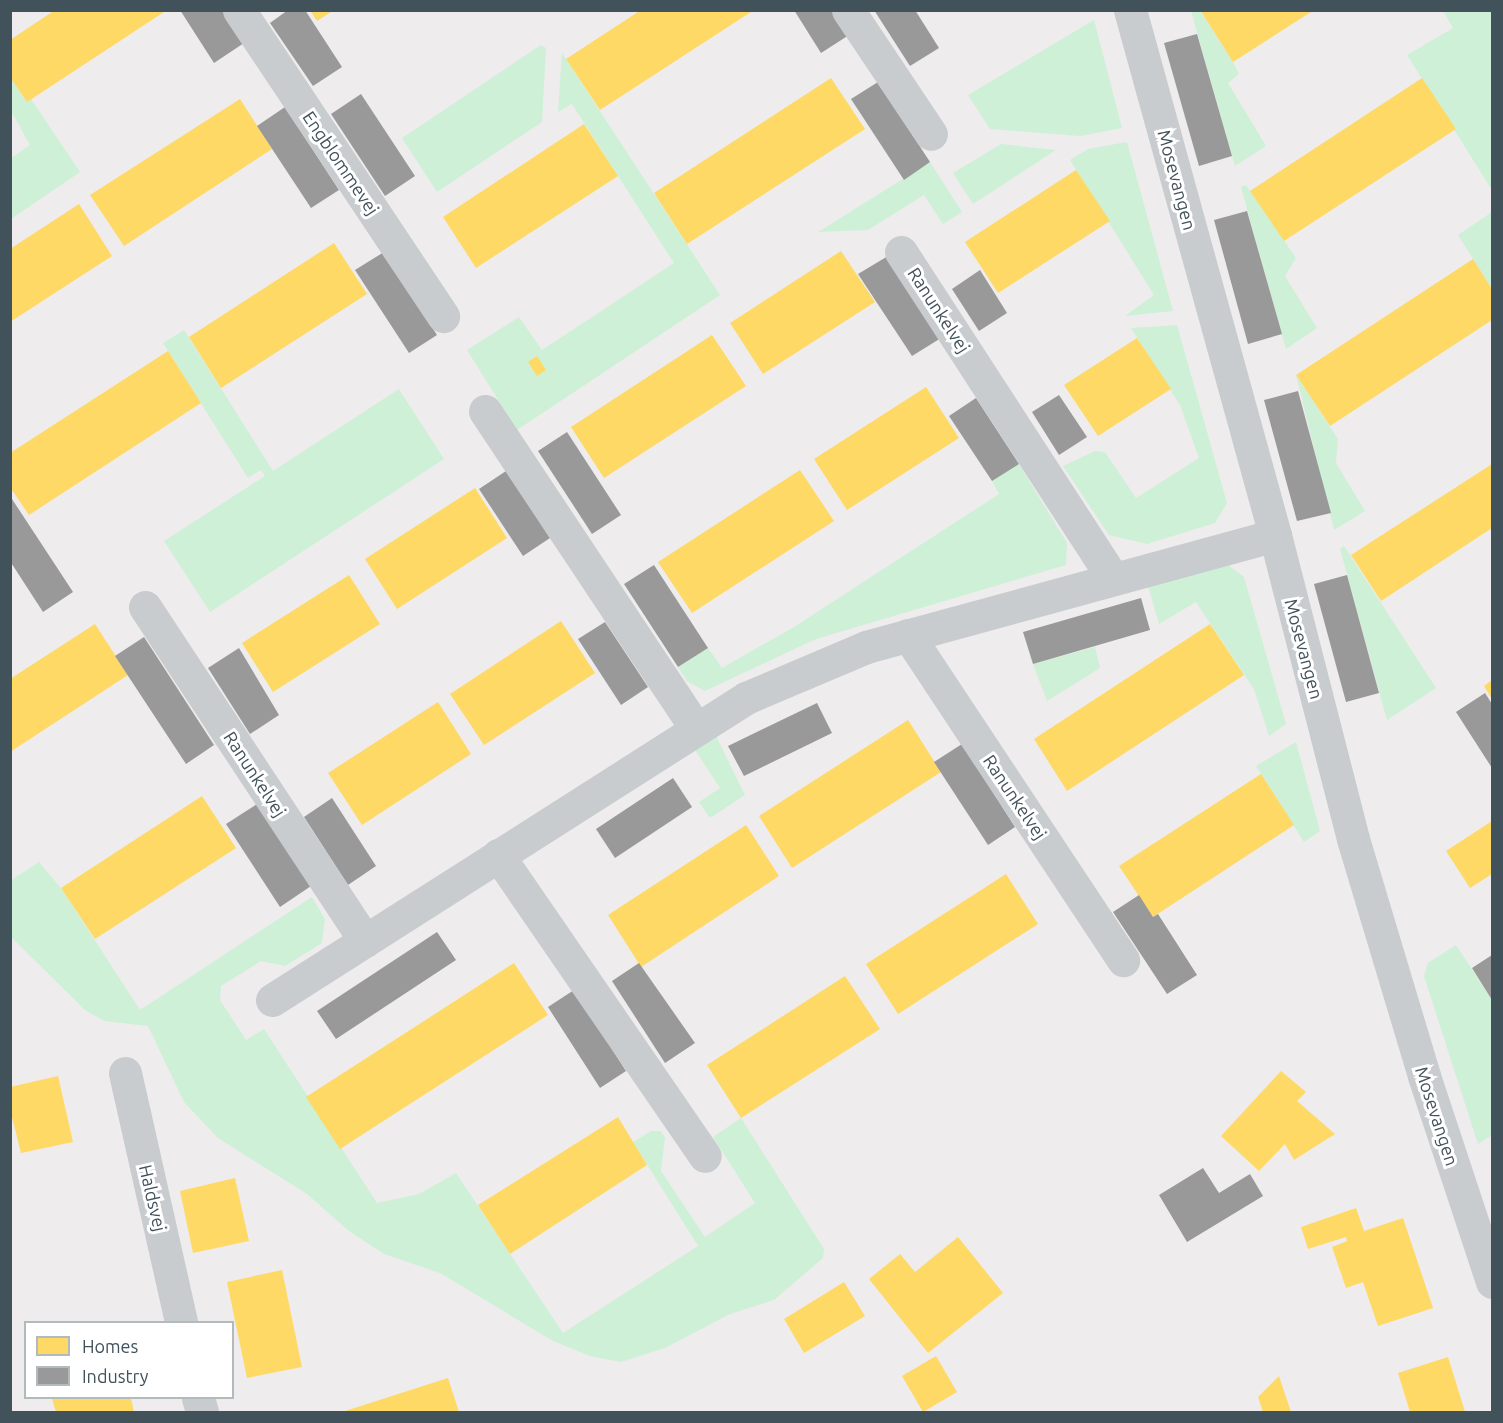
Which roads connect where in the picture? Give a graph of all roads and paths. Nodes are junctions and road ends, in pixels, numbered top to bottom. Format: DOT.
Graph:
graph roads {
  1 [pos="238,10"];
  2 [pos="849,10"];
  3 [pos="1130,10"];
  4 [pos="932,134"];
  5 [pos="901,252"];
  6 [pos="443,316"];
  7 [pos="485,411"];
  8 [pos="1275,535"];
  9 [pos="1113,578"];
  10 [pos="145,607"];
  11 [pos="908,635"];
  12 [pos="695,727"];
  13 [pos="498,855"];
  14 [pos="364,941"];
  15 [pos="1123,960"];
  16 [pos="272,1000"];
  17 [pos="125,1073"];
  18 [pos="705,1156"];
  19 [pos="1492,1282"];
  20 [pos="181,1321"];
  1 -- 6 [label="street, Engblommevej"];
  2 -- 4 [label="street"];
  3 -- 8 [label="street, Mosevangen"];
  5 -- 9 [label="street, Ranunkelvej"];
  7 -- 12 [label="street"];
  8 -- 9 [label="street"];
  8 -- 19 [label="street, Mosevangen"];
  9 -- 11 [label="street"];
  10 -- 14 [label="street, Ranunkelvej"];
  11 -- 12 [label="street"];
  11 -- 15 [label="street, Ranunkelvej"];
  12 -- 13 [label="street"];
  13 -- 14 [label="street"];
  13 -- 18 [label="street"];
  14 -- 16 [label="street"];
  17 -- 20 [label="street, Haldsvej"];
}
